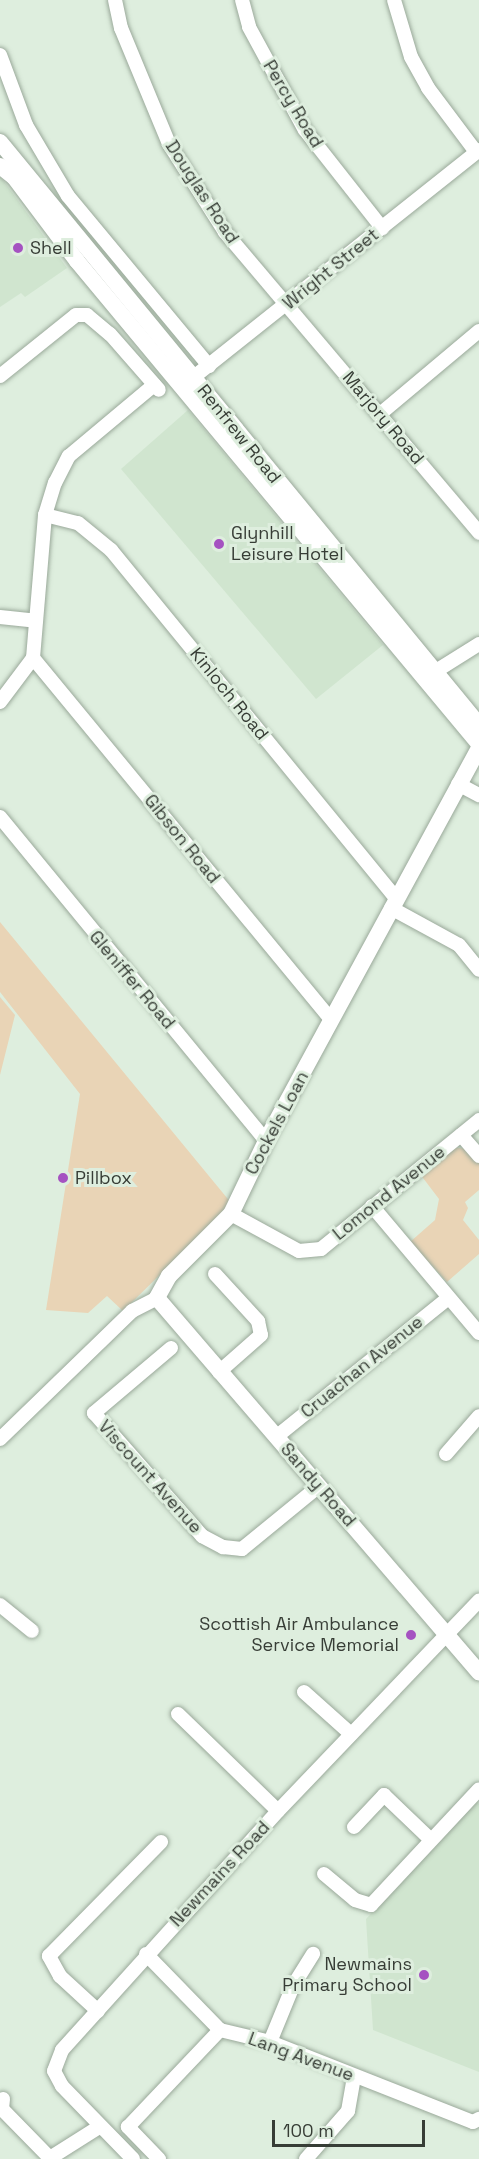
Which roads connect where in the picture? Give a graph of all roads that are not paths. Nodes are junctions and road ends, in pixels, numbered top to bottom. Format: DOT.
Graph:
graph roads {
  1 [pos="115,0"];
  2 [pos="242,0"];
  3 [pos="394,0"];
  4 [pos="0,55"];
  5 [pos="0,142"];
  6 [pos="477,151"];
  7 [pos="0,166"];
  8 [pos="382,228"];
  9 [pos="287,304"];
  10 [pos="479,331"];
  11 [pos="209,366"];
  12 [pos="0,376"];
  13 [pos="187,383"];
  14 [pos="380,414"];
  15 [pos="45,515"];
  16 [pos="479,533"];
  17 [pos="0,617"];
  18 [pos="36,621"];
  19 [pos="479,644"];
  20 [pos="33,657"];
  21 [pos="429,675"];
  22 [pos="0,702"];
  23 [pos="479,725"];
  24 [pos="479,746"];
  25 [pos="458,784"];
  26 [pos="479,795"];
  27 [pos="0,817"];
  28 [pos="393,903"];
  29 [pos="479,970"];
  30 [pos="331,1020"];
  31 [pos="479,1120"];
  32 [pos="461,1135"];
  33 [pos="266,1141"];
  34 [pos="479,1156"];
  35 [pos="372,1206"];
  36 [pos="231,1214"];
  37 [pos="215,1274"];
  38 [pos="157,1298"];
  39 [pos="448,1298"];
  40 [pos="479,1333"];
  41 [pos="171,1348"];
  42 [pos="219,1372"];
  43 [pos="479,1416"];
  44 [pos="276,1437"];
  45 [pos="0,1439"];
  46 [pos="446,1454"];
  47 [pos="319,1486"];
  48 [pos="479,1601"];
  49 [pos="0,1605"];
  50 [pos="32,1631"];
  51 [pos="448,1635"];
  52 [pos="479,1673"];
  53 [pos="304,1692"];
  54 [pos="178,1714"];
  55 [pos="351,1734"];
  56 [pos="479,1789"];
  57 [pos="278,1811"];
  58 [pos="354,1827"];
  59 [pos="430,1839"];
  60 [pos="161,1842"];
  61 [pos="324,1874"];
  62 [pos="146,1954"];
  63 [pos="314,1954"];
  64 [pos="98,2011"];
  65 [pos="220,2030"];
  66 [pos="270,2042"];
  67 [pos="354,2077"];
  68 [pos="3,2099"];
  69 [pos="479,2119"];
  70 [pos="99,2127"];
  71 [pos="133,2159"];
  72 [pos="159,2159"];
  73 [pos="306,2159"];
  1 -- 9 [label="street, Douglas Road"];
  2 -- 8 [label="street, Percy Road"];
  3 -- 6 [label="street"];
  4 -- 11 [label="street, Renfrew Road"];
  5 -- 13 [label="main road, Renfrew Road"];
  6 -- 8 [label="street, Wright Street"];
  7 -- 13 [label="main road, Renfrew Road"];
  8 -- 9 [label="street, Wright Street"];
  9 -- 11 [label="street, Wright Street"];
  9 -- 14 [label="street, Marjory Road"];
  10 -- 14 [label="street"];
  11 -- 13 [label="street, Wright Street"];
  12 -- 15 [label="street"];
  13 -- 21 [label="main road, Renfrew Road"];
  14 -- 16 [label="street, Marjory Road"];
  15 -- 18 [label="street"];
  15 -- 28 [label="street, Kinloch Road"];
  17 -- 18 [label="street"];
  18 -- 20 [label="street"];
  19 -- 21 [label="street"];
  20 -- 22 [label="street"];
  20 -- 30 [label="street, Gibson Road"];
  21 -- 23 [label="main road, Renfrew Road"];
  21 -- 24 [label="main road, Renfrew Road"];
  24 -- 25 [label="main road, Cockels Loan"];
  25 -- 26 [label="street"];
  25 -- 28 [label="main road, Cockels Loan"];
  27 -- 33 [label="street, Gleniffer Road"];
  28 -- 29 [label="street"];
  28 -- 30 [label="main road, Cockels Loan"];
  30 -- 33 [label="main road, Cockels Loan"];
  31 -- 32 [label="street, Lomond Avenue"];
  32 -- 34 [label="street"];
  32 -- 35 [label="street, Lomond Avenue"];
  33 -- 36 [label="main road, Cockels Loan"];
  35 -- 36 [label="street, Lomond Avenue"];
  35 -- 39 [label="street"];
  36 -- 38 [label="main road, Cockels Loan"];
  37 -- 42 [label="street"];
  38 -- 42 [label="main road, Sandy Road"];
  38 -- 45 [label="street"];
  39 -- 40 [label="street"];
  39 -- 44 [label="street, Cruachan Avenue"];
  41 -- 47 [label="street, Viscount Avenue"];
  42 -- 44 [label="main road, Sandy Road"];
  43 -- 46 [label="street"];
  44 -- 47 [label="main road, Sandy Road"];
  47 -- 51 [label="main road, Sandy Road"];
  48 -- 51 [label="street, Newmains Road"];
  49 -- 50 [label="street"];
  51 -- 52 [label="main road, Sandy Road"];
  51 -- 55 [label="street, Newmains Road"];
  53 -- 55 [label="street"];
  54 -- 57 [label="street"];
  55 -- 57 [label="street, Newmains Road"];
  56 -- 59 [label="street"];
  57 -- 62 [label="street, Newmains Road"];
  58 -- 59 [label="street"];
  59 -- 61 [label="street"];
  60 -- 64 [label="street"];
  62 -- 64 [label="street, Newmains Road"];
  62 -- 65 [label="street"];
  63 -- 66 [label="street"];
  64 -- 70 [label="street, Newmains Road"];
  65 -- 66 [label="street, Lang Avenue"];
  65 -- 72 [label="street"];
  66 -- 67 [label="street, Lang Avenue"];
  67 -- 69 [label="street, Lang Avenue"];
  67 -- 73 [label="street"];
  68 -- 70 [label="street"];
  70 -- 71 [label="street, Newmains Road"];
}
